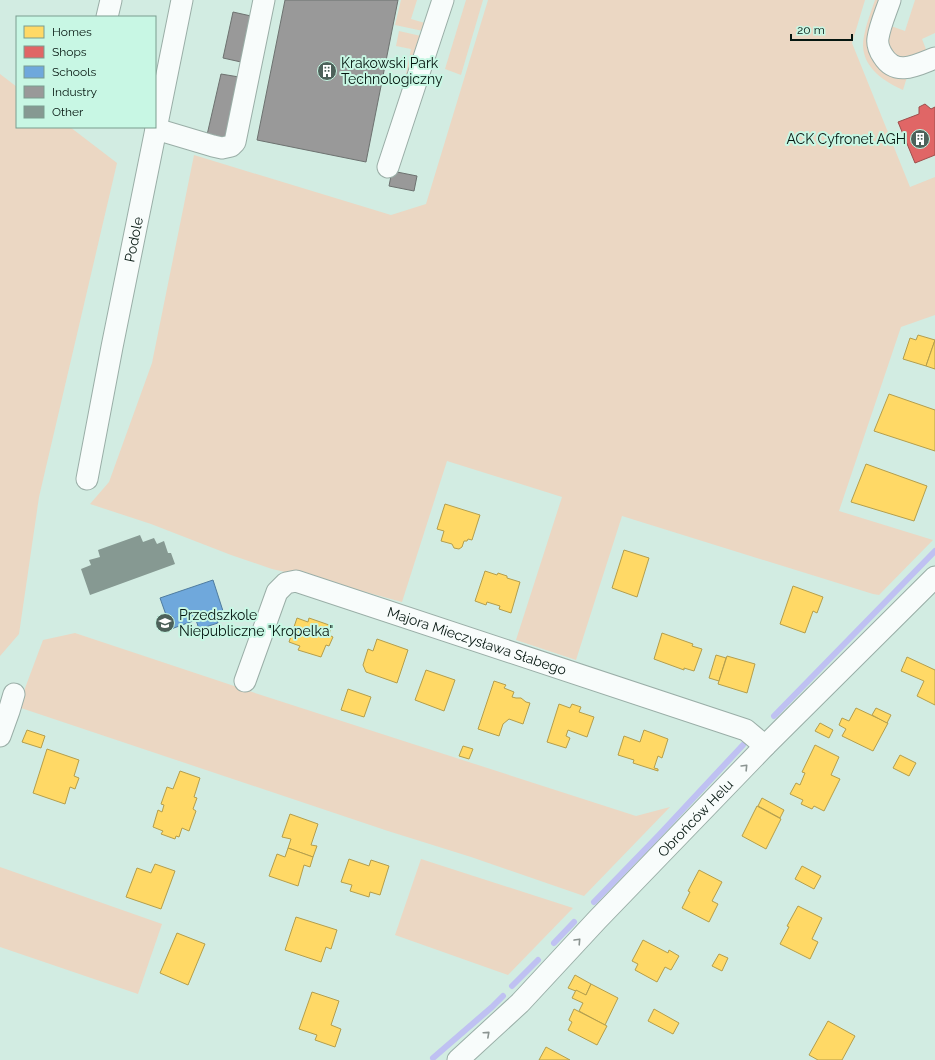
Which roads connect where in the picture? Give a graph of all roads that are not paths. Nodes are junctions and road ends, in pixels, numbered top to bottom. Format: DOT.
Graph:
graph roads {
  1 [pos="111,0"];
  2 [pos="182,0"];
  3 [pos="264,0"];
  4 [pos="443,0"];
  5 [pos="890,0"];
  6 [pos="107,16"];
  7 [pos="935,58"];
  8 [pos="160,84"];
  9 [pos="156,119"];
  10 [pos="154,128"];
  11 [pos="388,167"];
  12 [pos="87,479"];
  13 [pos="935,577"];
  14 [pos="245,681"];
  15 [pos="14,694"];
  16 [pos="0,736"];
  17 [pos="765,746"];
  18 [pos="458,1060"];
  1 -- 6 [label="street"];
  2 -- 8 [label="street, Podole"];
  3 -- 9 [label="street"];
  4 -- 11 [label="street"];
  5 -- 7 [label="street"];
  8 -- 9 [label="street, Podole"];
  10 -- 12 [label="street, Podole"];
  13 -- 17 [label="street, Obrońców Helu"];
  14 -- 17 [label="street, Majora Mieczysława Słabego"];
  15 -- 16 [label="street"];
  18 -- 17 [label="street, Obrońców Helu, one-way"];
}
